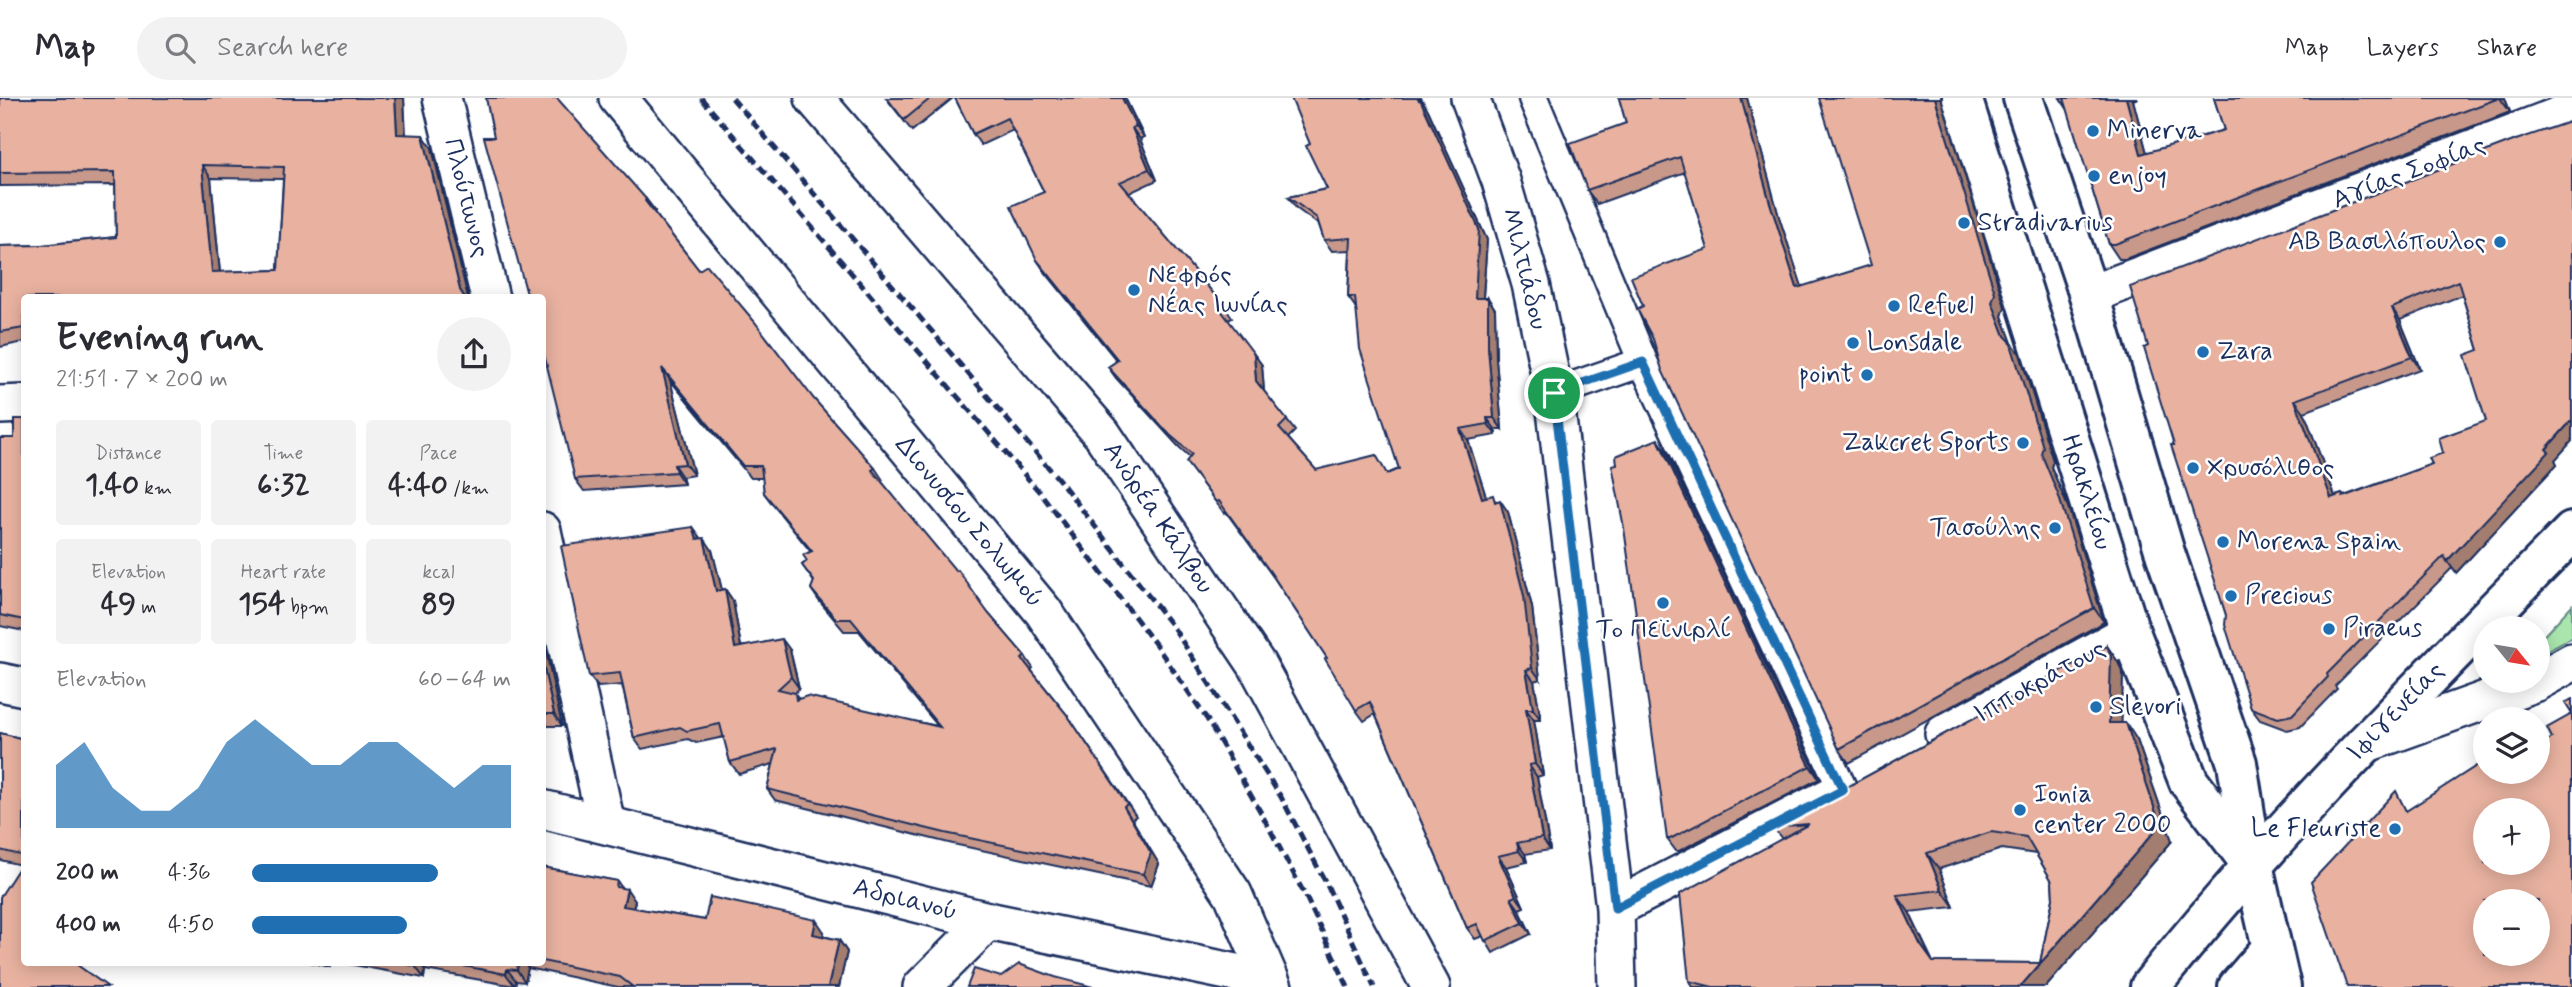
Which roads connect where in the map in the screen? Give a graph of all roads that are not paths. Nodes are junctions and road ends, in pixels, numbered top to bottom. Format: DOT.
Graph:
graph roads {
  1 [pos="442,98"];
  2 [pos="618,98"];
  3 [pos="814,98"];
  4 [pos="1470,98"];
  5 [pos="1533,98"];
  6 [pos="1962,98"];
  7 [pos="2022,98"];
  8 [pos="2572,111"];
  9 [pos="489,294"];
  10 [pos="2089,295"];
  11 [pos="1643,362"];
  12 [pos="1554,393"];
  13 [pos="21,404"];
  14 [pos="0,405"];
  15 [pos="2572,532"];
  16 [pos="546,549"];
  17 [pos="2130,632"];
  18 [pos="2572,662"];
  19 [pos="0,682"];
  20 [pos="21,686"];
  21 [pos="2364,744"];
  22 [pos="1915,751"];
  23 [pos="1855,784"];
  24 [pos="546,810"];
  25 [pos="606,824"];
  26 [pos="2253,865"];
  27 [pos="1615,908"];
  28 [pos="988,921"];
  29 [pos="2271,948"];
  30 [pos="1272,983"];
  31 [pos="922,987"];
  32 [pos="1432,987"];
  33 [pos="1617,987"];
  34 [pos="2150,987"];
  35 [pos="2238,987"];
  36 [pos="2281,987"];
  1 -- 9 [label="street, Πλούτωνος"];
  2 -- 30 [label="street, Διονυσίου Σολωμού"];
  3 -- 32 [label="street, Ανδρέα Κάλβου"];
  4 -- 12 [label="street, Μιλτιάδου"];
  5 -- 11 [label="street"];
  6 -- 17 [label="main road, Ηρακλείου"];
  7 -- 10 [label="main road, Ηρακλείου"];
  8 -- 10 [label="street, Αγίας Σοφίας"];
  10 -- 26 [label="main road, Ηρακλείου"];
  11 -- 12 [label="street"];
  11 -- 23 [label="street"];
  12 -- 27 [label="street, Μιλτιάδου"];
  13 -- 14 [label="street"];
  15 -- 21 [label="main road, Ιφιγενείας"];
  16 -- 25 [label="street"];
  17 -- 22 [label="street, Ιπποκράτους"];
  17 -- 26 [label="main road, Ηρακλείου"];
  18 -- 21 [label="street"];
  19 -- 20 [label="street"];
  21 -- 26 [label="main road, Ιφιγενείας"];
  23 -- 27 [label="street"];
  24 -- 25 [label="street, Αδριανού"];
  25 -- 28 [label="street, Αδριανού"];
  26 -- 29 [label="main road, Ηρακλείου"];
  26 -- 34 [label="main road, Ιφιγενείας"];
  27 -- 33 [label="street, Μιλτιάδου"];
  28 -- 30 [label="street, Αδριανού"];
  28 -- 31 [label="street"];
  29 -- 35 [label="main road"];
  29 -- 36 [label="main road, Ηρακλείου"];
}
